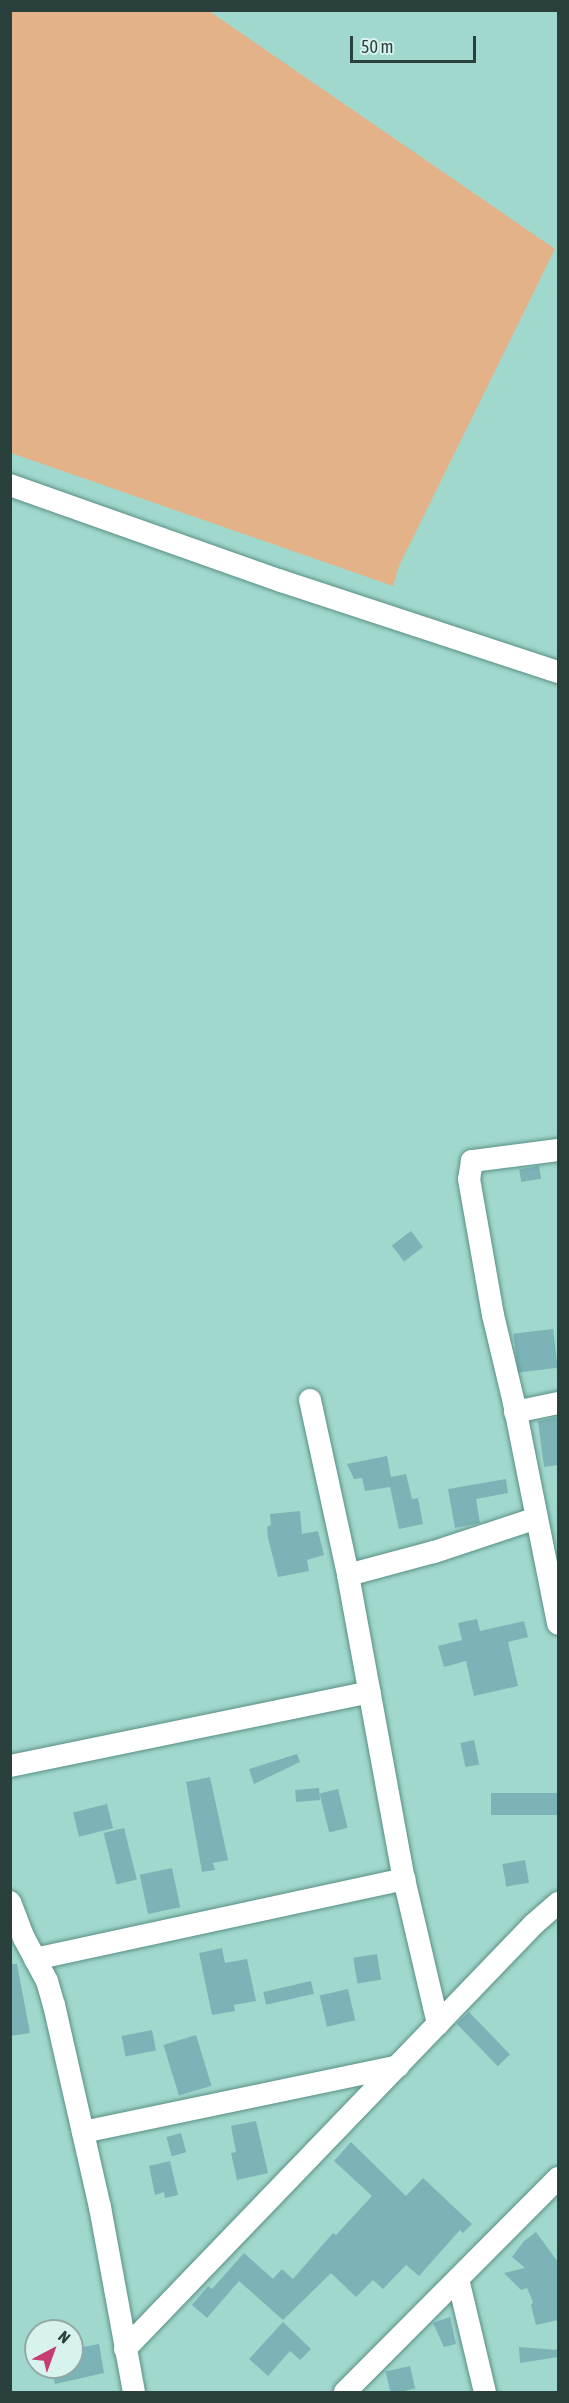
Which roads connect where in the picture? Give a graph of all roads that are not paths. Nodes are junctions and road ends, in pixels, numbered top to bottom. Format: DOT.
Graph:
graph roads {
  1 [pos="10,485"];
  2 [pos="558,672"];
  3 [pos="558,1150"];
  4 [pos="310,1400"];
  5 [pos="558,1403"];
  6 [pos="515,1412"];
  7 [pos="537,1518"];
  8 [pos="348,1575"];
  9 [pos="555,1597"];
  10 [pos="558,1624"];
  11 [pos="369,1692"];
  12 [pos="10,1766"];
  13 [pos="404,1879"];
  14 [pos="10,1902"];
  15 [pos="558,1903"];
  16 [pos="35,1959"];
  17 [pos="438,2024"];
  18 [pos="398,2066"];
  19 [pos="83,2132"];
  20 [pos="558,2178"];
  21 [pos="458,2279"];
  22 [pos="126,2349"];
  23 [pos="134,2392"];
  24 [pos="345,2392"];
  25 [pos="485,2392"];
  1 -- 2 [label="street"];
  3 -- 6 [label="street"];
  4 -- 8 [label="street"];
  5 -- 6 [label="street"];
  6 -- 7 [label="street"];
  7 -- 8 [label="street"];
  7 -- 9 [label="street"];
  8 -- 11 [label="street"];
  9 -- 10 [label="street"];
  11 -- 12 [label="street"];
  11 -- 13 [label="street"];
  13 -- 16 [label="street"];
  13 -- 17 [label="street"];
  14 -- 16 [label="street"];
  15 -- 17 [label="street"];
  16 -- 19 [label="street"];
  17 -- 18 [label="street"];
  18 -- 19 [label="street"];
  18 -- 22 [label="street"];
  19 -- 22 [label="street"];
  20 -- 21 [label="street"];
  21 -- 24 [label="street"];
  21 -- 25 [label="street"];
  22 -- 23 [label="street"];
}
